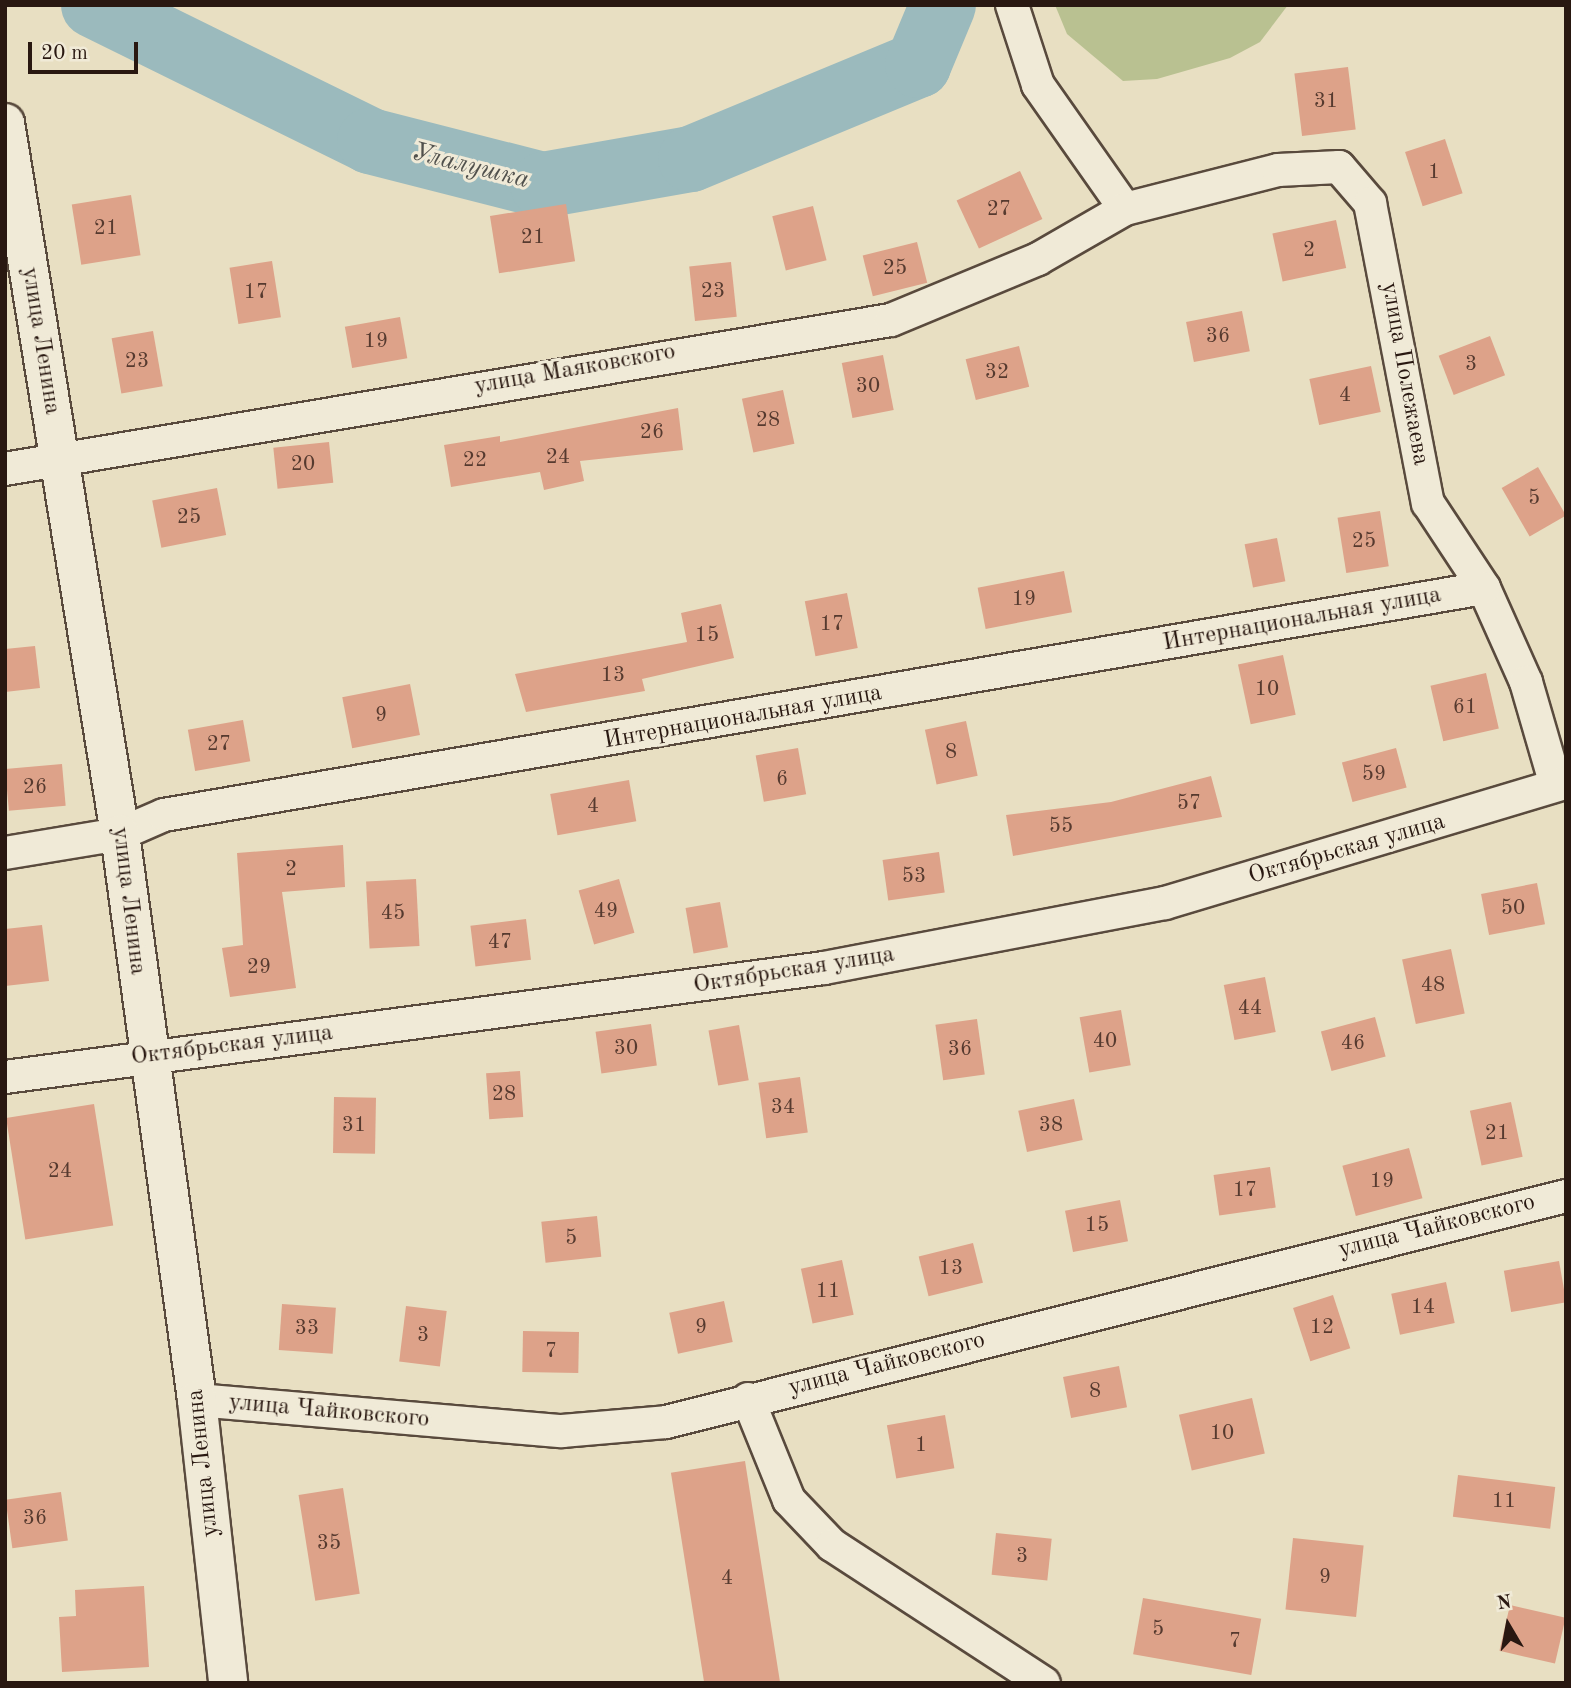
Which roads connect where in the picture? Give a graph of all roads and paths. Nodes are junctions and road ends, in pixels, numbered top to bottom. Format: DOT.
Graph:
graph roads {
  1 [pos="1012,5"];
  2 [pos="5,123"];
  3 [pos="1125,209"];
  4 [pos="59,461"];
  5 [pos="5,469"];
  6 [pos="1484,588"];
  7 [pos="1561,784"];
  8 [pos="120,834"];
  9 [pos="5,853"];
  10 [pos="147,1055"];
  11 [pos="5,1077"];
  12 [pos="1566,1196"];
  13 [pos="748,1399"];
  14 [pos="197,1400"];
  15 [pos="228,1683"];
  16 [pos="1044,1683"];
  1 -- 3 [label="street"];
  2 -- 4 [label="street, улица Ленина"];
  3 -- 4 [label="street, улица Маяковского"];
  3 -- 6 [label="street, улица Полежаева"];
  4 -- 5 [label="street, улица Маяковского"];
  4 -- 8 [label="street, улица Ленина"];
  6 -- 7 [label="street, улица Полежаева"];
  6 -- 8 [label="street, Интернациональная улица"];
  7 -- 10 [label="street, Октябрьская улица"];
  8 -- 9 [label="street, Интернациональная улица"];
  8 -- 10 [label="street, улица Ленина"];
  10 -- 11 [label="street, Октябрьская улица"];
  10 -- 14 [label="street, улица Ленина"];
  12 -- 13 [label="street, улица Чайковского"];
  13 -- 14 [label="street, улица Чайковского"];
  13 -- 16 [label="street"];
  14 -- 15 [label="street, улица Ленина"];
}
